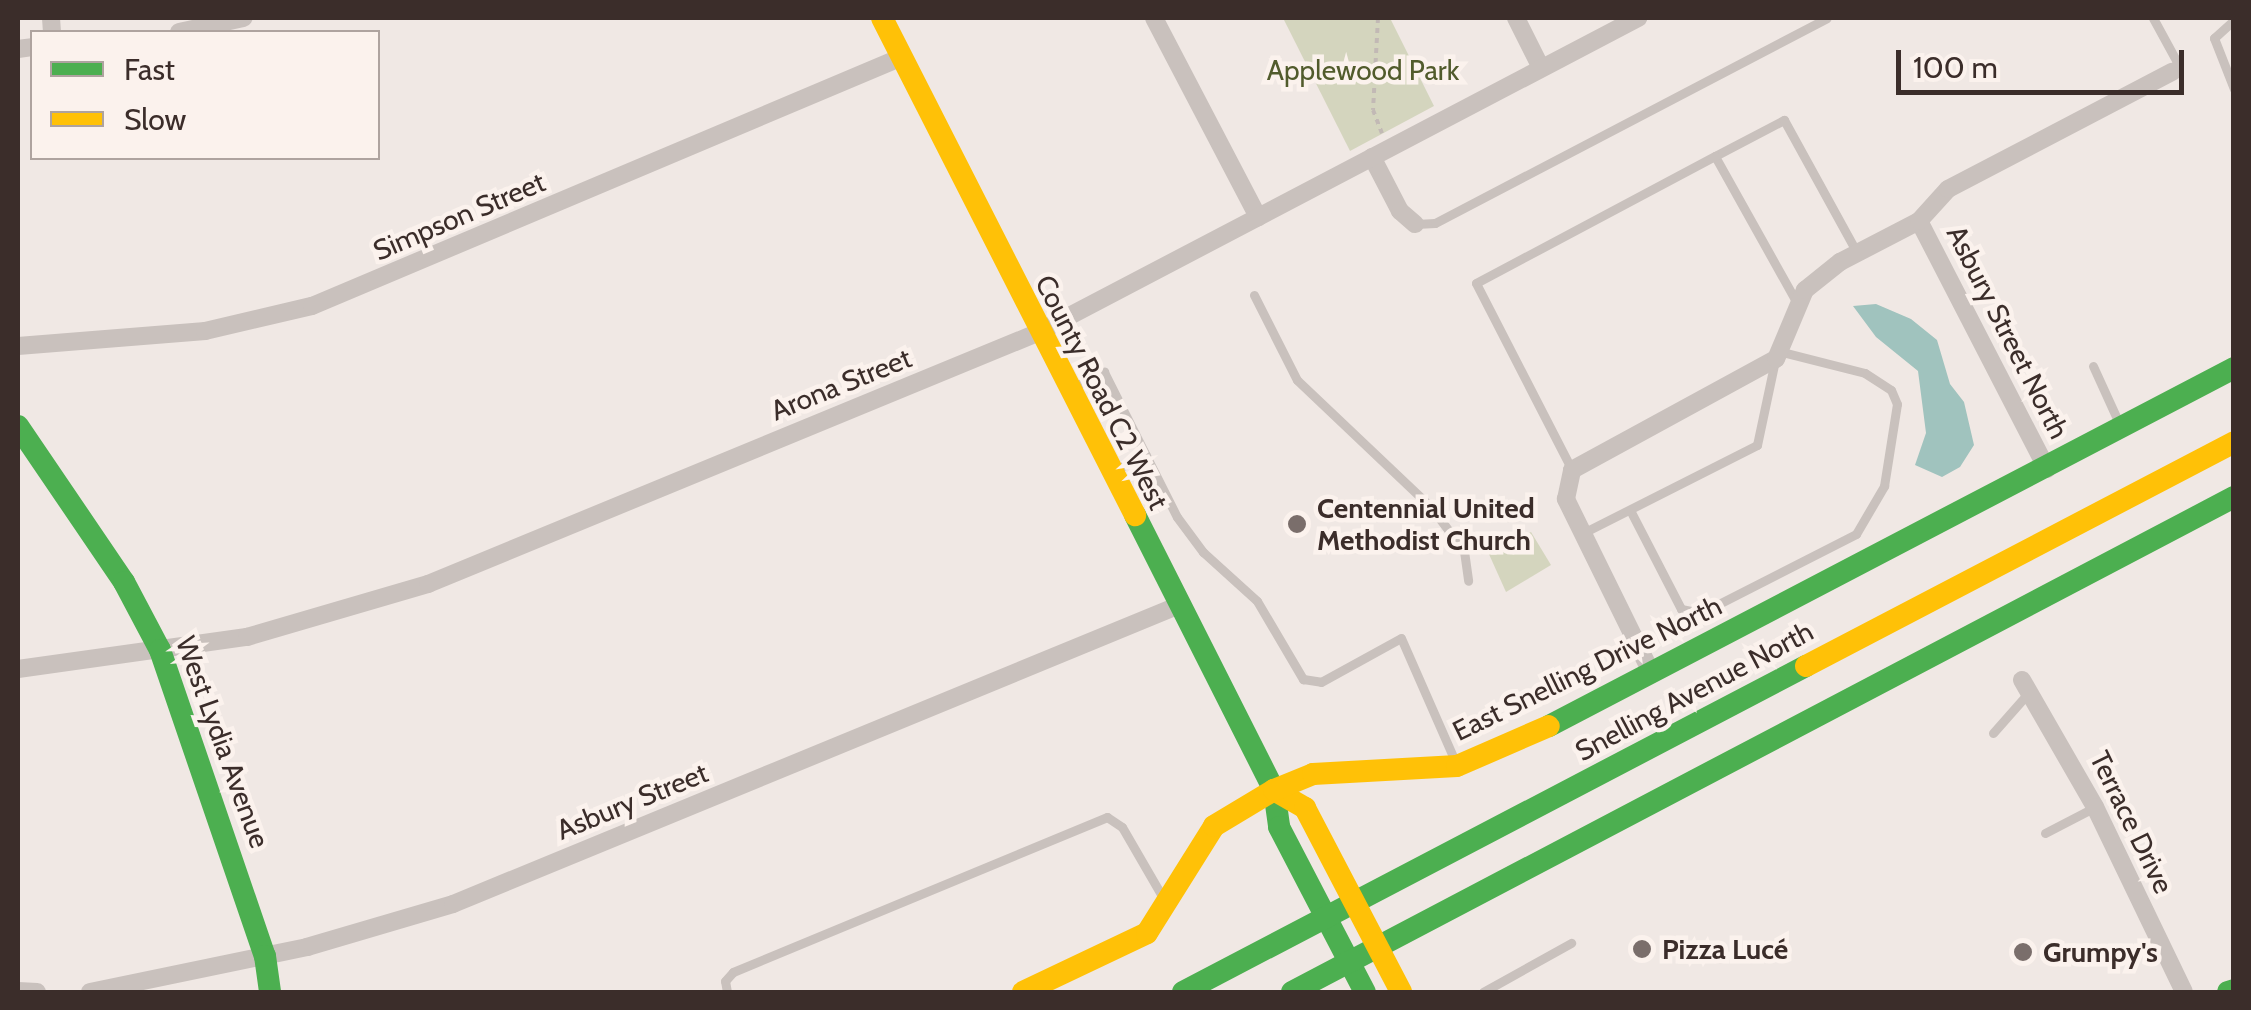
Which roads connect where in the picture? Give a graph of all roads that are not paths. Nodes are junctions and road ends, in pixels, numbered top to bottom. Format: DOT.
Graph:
graph roads {
  1 [pos="243,18"];
  2 [pos="882,18"];
  3 [pos="1154,18"];
  4 [pos="1516,18"];
  5 [pos="1638,18"];
  6 [pos="1827,18"];
  7 [pos="2154,18"];
  8 [pos="2234,20"];
  9 [pos="188,30"];
  10 [pos="902,58"];
  11 [pos="1542,68"];
  12 [pos="2172,72"];
  13 [pos="2234,89"];
  14 [pos="1715,156"];
  15 [pos="1372,157"];
  16 [pos="1258,217"];
  17 [pos="1919,221"];
  18 [pos="1416,224"];
  19 [pos="1857,253"];
  20 [pos="1254,295"];
  21 [pos="1798,306"];
  22 [pos="1037,333"];
  23 [pos="18,346"];
  24 [pos="1777,355"];
  25 [pos="2093,366"];
  26 [pos="2234,368"];
  27 [pos="1066,391"];
  28 [pos="18,426"];
  29 [pos="2122,430"];
  30 [pos="2234,442"];
  31 [pos="1146,455"];
  32 [pos="2047,469"];
  33 [pos="1572,470"];
  34 [pos="1109,473"];
  35 [pos="2234,497"];
  36 [pos="1630,510"];
  37 [pos="1583,534"];
  38 [pos="1468,580"];
  39 [pos="1178,606"];
  40 [pos="160,650"];
  41 [pos="18,668"];
  42 [pos="1652,672"];
  43 [pos="2026,686"];
  44 [pos="1992,732"];
  45 [pos="1457,766"];
  46 [pos="1274,790"];
  47 [pos="2095,807"];
  48 [pos="2044,832"];
  49 [pos="1355,904"];
  50 [pos="1168,906"];
  51 [pos="1327,918"];
  52 [pos="1571,943"];
  53 [pos="1378,948"];
  54 [pos="265,956"];
  55 [pos="1350,963"];
  56 [pos="18,991"];
  57 [pos="37,992"];
  58 [pos="90,992"];
  59 [pos="270,992"];
  60 [pos="727,992"];
  61 [pos="1023,992"];
  62 [pos="1183,992"];
  63 [pos="1292,992"];
  64 [pos="1365,992"];
  65 [pos="1401,992"];
  66 [pos="1484,992"];
  67 [pos="2184,992"];
  1 -- 9 [label="street"];
  2 -- 10 [label="main road, County Road C2 West"];
  3 -- 16 [label="street"];
  4 -- 11 [label="street"];
  5 -- 11 [label="street, Arona Street"];
  6 -- 18 [label="lane"];
  7 -- 12 [label="lane"];
  8 -- 13 [label="lane"];
  10 -- 22 [label="main road, County Road C2 West"];
  10 -- 23 [label="street, Simpson Street"];
  11 -- 15 [label="street, Arona Street"];
  12 -- 17 [label="street, Asbury Street North"];
  14 -- 19 [label="lane"];
  14 -- 21 [label="lane"];
  14 -- 33 [label="lane"];
  15 -- 16 [label="street, Arona Street"];
  15 -- 18 [label="street"];
  16 -- 22 [label="street, Arona Street"];
  17 -- 19 [label="street, Asbury Street North"];
  17 -- 32 [label="street, Asbury Street North"];
  19 -- 21 [label="street, Asbury Street North"];
  20 -- 38 [label="lane"];
  21 -- 24 [label="street, Asbury Street North"];
  22 -- 27 [label="main road, County Road C2 West"];
  22 -- 40 [label="street, Arona Street"];
  24 -- 33 [label="street"];
  24 -- 36 [label="lane"];
  24 -- 36 [label="lane"];
  25 -- 29 [label="lane"];
  26 -- 29 [label="main road, East Snelling Drive North"];
  27 -- 31 [label="lane"];
  27 -- 34 [label="main road, County Road C2 West"];
  28 -- 40 [label="main road, West Lydia Avenue"];
  29 -- 32 [label="main road, East Snelling Drive North"];
  30 -- 49 [label="main road, Snelling Avenue North"];
  31 -- 34 [label="lane"];
  31 -- 45 [label="lane"];
  32 -- 42 [label="main road, East Snelling Drive North"];
  33 -- 37 [label="street"];
  34 -- 39 [label="main road, County Road C2 West"];
  35 -- 53 [label="main road"];
  36 -- 37 [label="lane"];
  37 -- 42 [label="street"];
  39 -- 46 [label="main road, County Road C2 West"];
  39 -- 54 [label="street, Asbury Street"];
  40 -- 41 [label="street, Arona Street"];
  40 -- 54 [label="main road, West Lydia Avenue"];
  42 -- 45 [label="main road, East Snelling Drive North"];
  43 -- 44 [label="lane"];
  43 -- 47 [label="street, Terrace Drive"];
  45 -- 46 [label="main road, East Snelling Drive North"];
  46 -- 49 [label="main road, County Road C2 West"];
  46 -- 50 [label="main road, East Snelling Drive North"];
  46 -- 51 [label="main road, County Road C2 West"];
  47 -- 48 [label="lane"];
  47 -- 67 [label="street, Terrace Drive"];
  49 -- 51 [label="main road, Snelling Avenue North"];
  49 -- 53 [label="main road, County Road C2 West"];
  50 -- 60 [label="lane"];
  50 -- 61 [label="main road, East Snelling Drive North"];
  51 -- 55 [label="main road, County Road C2 West"];
  51 -- 62 [label="main road, Snelling Avenue North"];
  52 -- 66 [label="lane"];
  53 -- 55 [label="main road"];
  53 -- 65 [label="main road, County Road C2 West"];
  54 -- 58 [label="street, Asbury Street"];
  54 -- 59 [label="main road, West Lydia Avenue"];
  55 -- 63 [label="main road"];
  55 -- 64 [label="main road, County Road C2 West"];
  56 -- 57 [label="street"];
}
